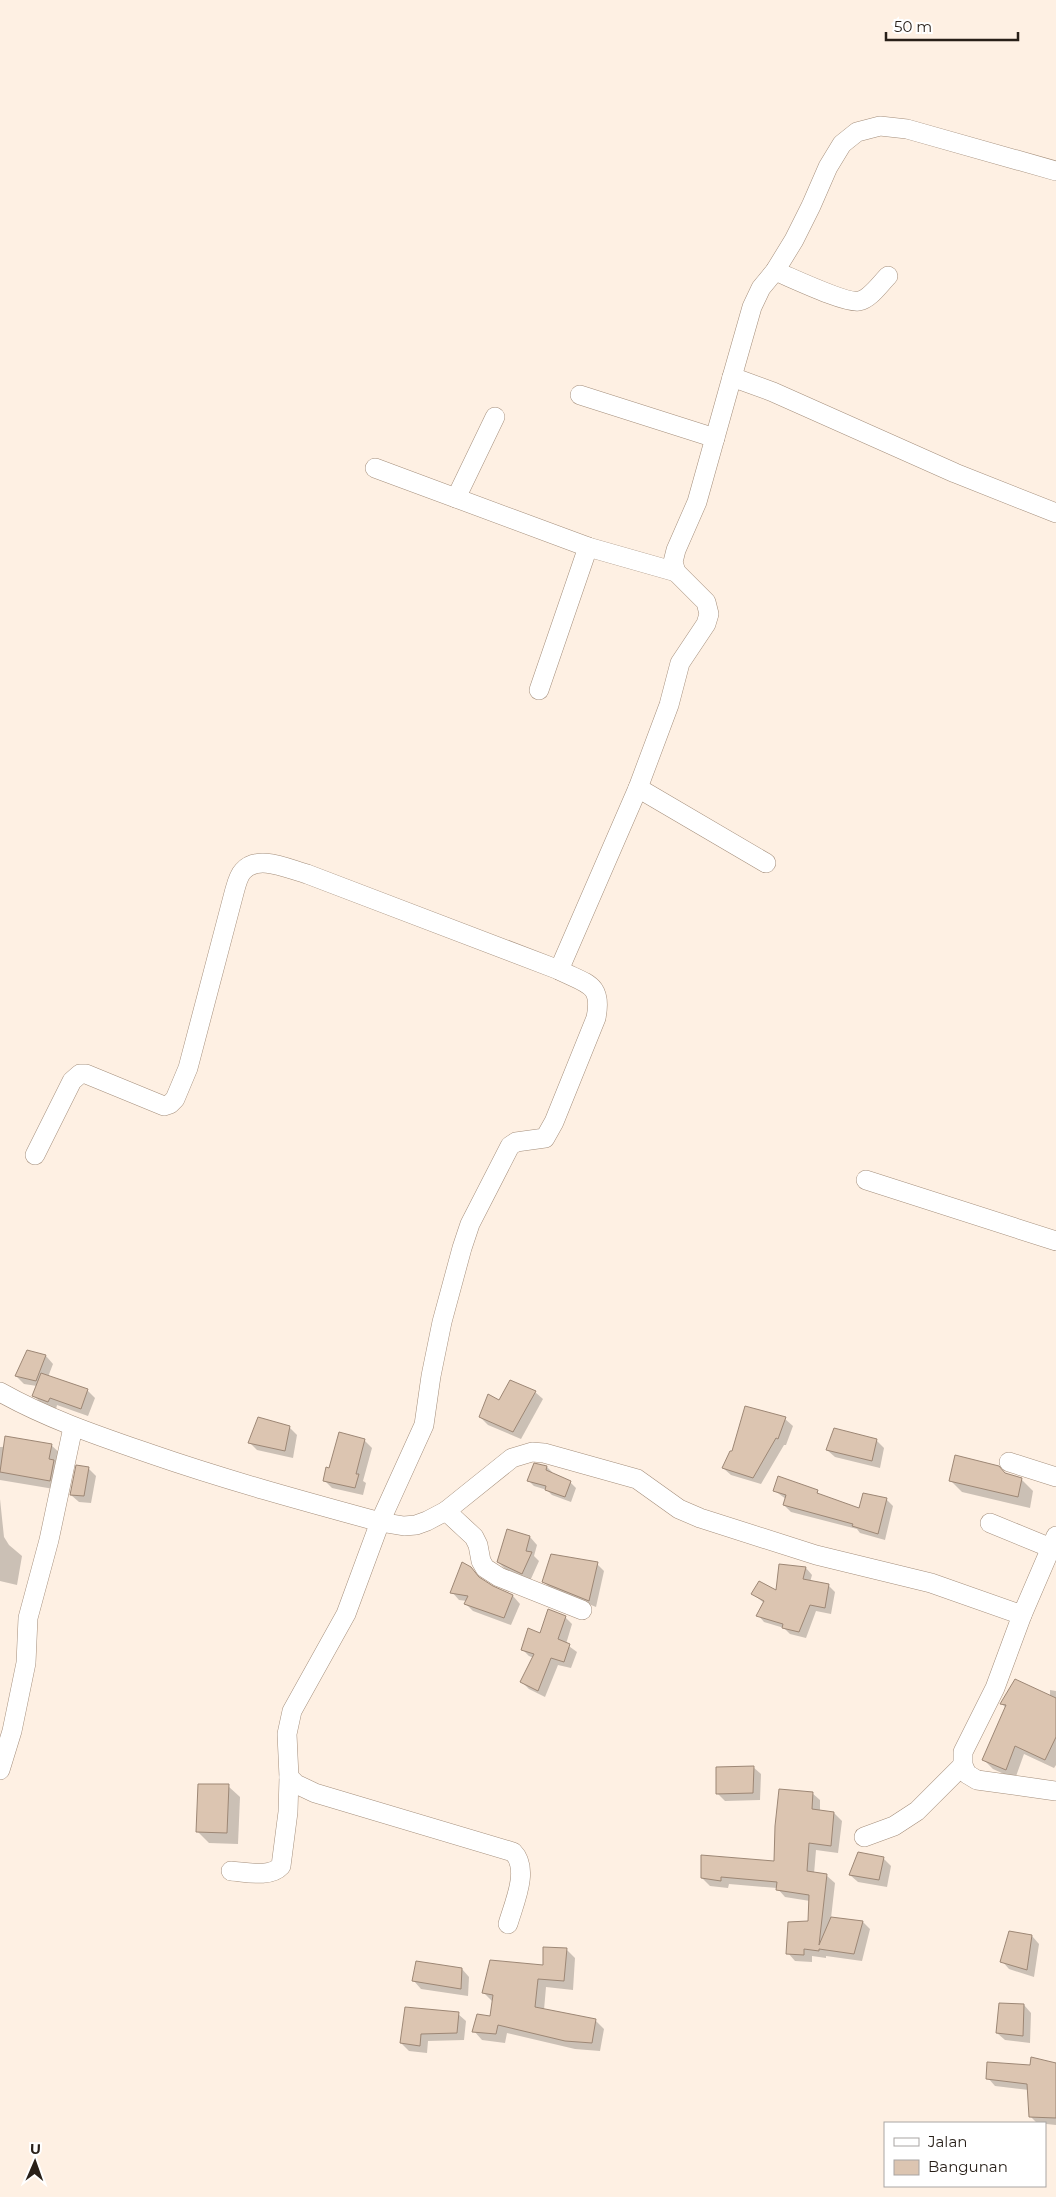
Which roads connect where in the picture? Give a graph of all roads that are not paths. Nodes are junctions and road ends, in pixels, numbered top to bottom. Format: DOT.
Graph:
graph roads {
  1 [pos="1056,171"];
  2 [pos="775,271"];
  3 [pos="888,276"];
  4 [pos="732,377"];
  5 [pos="580,394"];
  6 [pos="495,417"];
  7 [pos="715,438"];
  8 [pos="375,468"];
  9 [pos="456,498"];
  10 [pos="1056,513"];
  11 [pos="588,547"];
  12 [pos="676,572"];
  13 [pos="540,690"];
  14 [pos="638,788"];
  15 [pos="766,863"];
  16 [pos="559,970"];
  17 [pos="34,1155"];
  18 [pos="866,1180"];
  19 [pos="1056,1240"];
  20 [pos="0,1392"];
  21 [pos="74,1427"];
  22 [pos="1009,1462"];
  23 [pos="1056,1477"];
  24 [pos="446,1511"];
  25 [pos="380,1522"];
  26 [pos="990,1523"];
  27 [pos="1053,1542"];
  28 [pos="582,1610"];
  29 [pos="1022,1615"];
  30 [pos="963,1765"];
  31 [pos="0,1770"];
  32 [pos="289,1777"];
  33 [pos="1056,1791"];
  34 [pos="864,1837"];
  35 [pos="231,1871"];
  36 [pos="508,1924"];
  1 -- 2 [label="street"];
  2 -- 3 [label="street"];
  2 -- 4 [label="street"];
  4 -- 7 [label="street"];
  4 -- 10 [label="street"];
  5 -- 7 [label="street"];
  6 -- 9 [label="street"];
  7 -- 12 [label="street"];
  8 -- 9 [label="street"];
  9 -- 11 [label="street"];
  11 -- 12 [label="street"];
  11 -- 13 [label="street"];
  12 -- 14 [label="street"];
  14 -- 15 [label="street"];
  14 -- 16 [label="street"];
  16 -- 17 [label="street"];
  16 -- 25 [label="street"];
  18 -- 19 [label="street"];
  20 -- 21 [label="street"];
  21 -- 25 [label="street"];
  21 -- 31 [label="street"];
  22 -- 23 [label="street"];
  24 -- 25 [label="street"];
  24 -- 28 [label="street"];
  24 -- 29 [label="street"];
  25 -- 32 [label="street"];
  26 -- 27 [label="street"];
  27 -- 29 [label="street"];
  29 -- 30 [label="street"];
  30 -- 33 [label="street"];
  30 -- 34 [label="street"];
  32 -- 35 [label="street"];
  32 -- 36 [label="street"];
}
